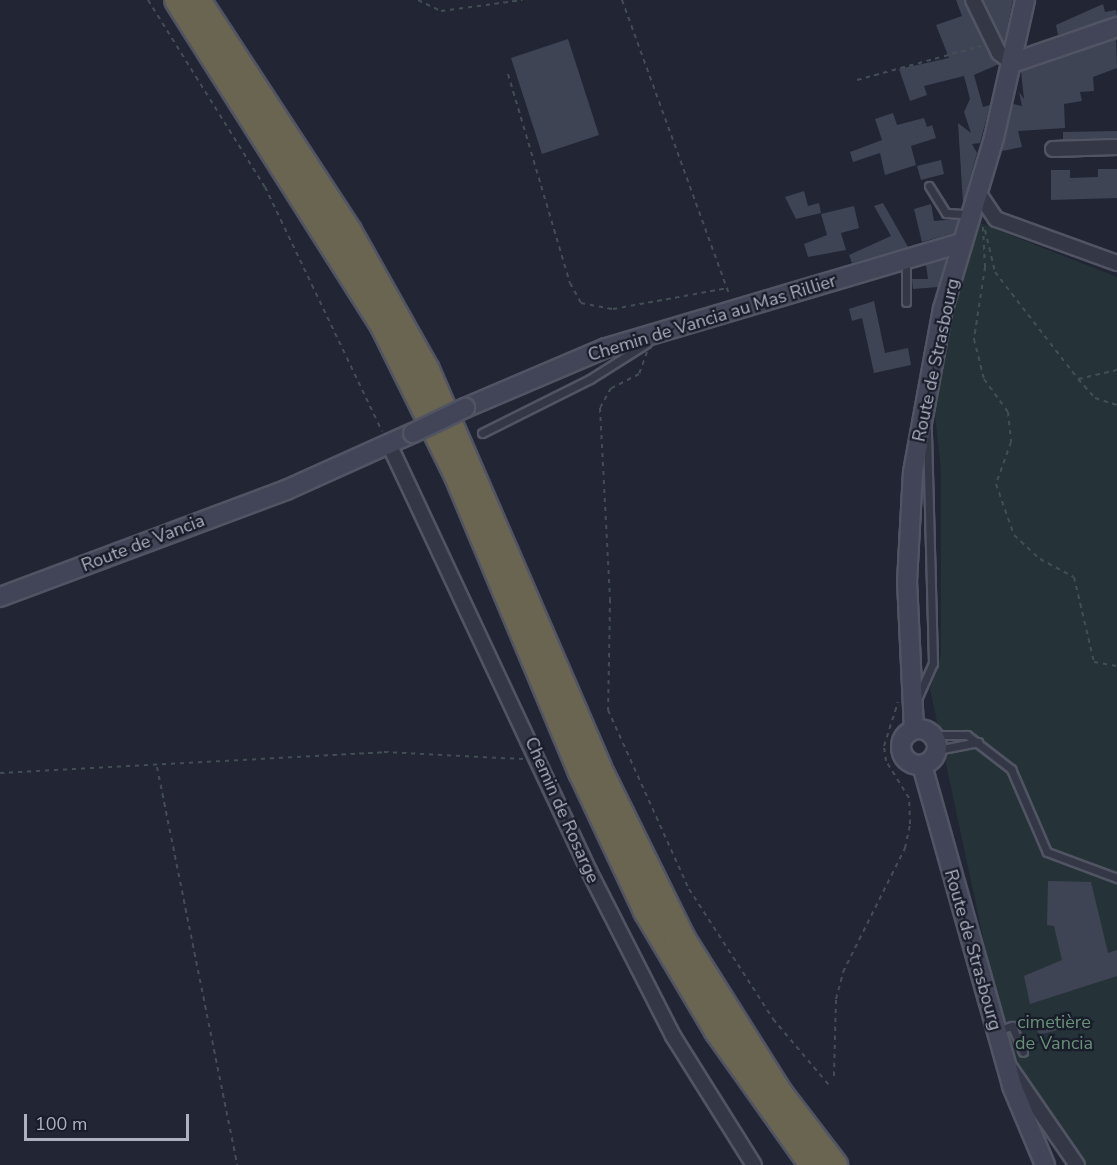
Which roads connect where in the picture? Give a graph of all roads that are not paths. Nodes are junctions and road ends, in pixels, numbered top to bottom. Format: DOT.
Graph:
graph roads {
  1 [pos="177,0"];
  2 [pos="198,0"];
  3 [pos="973,0"];
  4 [pos="1025,0"];
  5 [pos="1117,27"];
  6 [pos="1012,63"];
  7 [pos="1117,147"];
  8 [pos="1053,149"];
  9 [pos="929,186"];
  10 [pos="977,191"];
  11 [pos="971,214"];
  12 [pos="963,242"];
  13 [pos="906,260"];
  14 [pos="1117,262"];
  15 [pos="906,302"];
  16 [pos="663,330"];
  17 [pos="923,414"];
  18 [pos="482,433"];
  19 [pos="389,444"];
  20 [pos="0,597"];
  21 [pos="913,699"];
  22 [pos="914,729"];
  23 [pos="935,742"];
  24 [pos="979,742"];
  25 [pos="922,765"];
  26 [pos="1117,878"];
  27 [pos="996,1031"];
  28 [pos="1023,1052"];
  29 [pos="1005,1062"];
  30 [pos="754,1165"];
  31 [pos="812,1165"];
  32 [pos="835,1165"];
  33 [pos="1045,1165"];
  34 [pos="1077,1165"];
  1 -- 31 [label="highway"];
  2 -- 32 [label="highway"];
  3 -- 6 [label="street"];
  4 -- 6 [label="main road, Route de Strasbourg"];
  5 -- 6 [label="main road"];
  6 -- 10 [label="main road, Route de Strasbourg"];
  7 -- 8 [label="street"];
  9 -- 11 [label="lane"];
  10 -- 11 [label="main road, Route de Strasbourg"];
  10 -- 14 [label="street"];
  11 -- 12 [label="main road, Route de Strasbourg"];
  12 -- 13 [label="main road, Chemin de Vancia au Mas Rillier"];
  12 -- 17 [label="main road, Route de Strasbourg"];
  13 -- 15 [label="lane"];
  13 -- 16 [label="main road, Chemin de Vancia au Mas Rillier"];
  16 -- 18 [label="lane"];
  16 -- 19 [label="main road, Chemin de Vancia au Mas Rillier, bridge"];
  17 -- 21 [label="main road, Route de Strasbourg"];
  17 -- 21 [label="lane"];
  19 -- 20 [label="main road, Route de Vancia"];
  19 -- 30 [label="street, Chemin de Rosarge"];
  21 -- 22 [label="main road, Route de Strasbourg"];
  22 -- 23 [label="main road"];
  22 -- 25 [label="main road, Route de Strasbourg"];
  23 -- 24 [label="lane"];
  23 -- 24 [label="lane"];
  23 -- 25 [label="main road"];
  24 -- 26 [label="lane"];
  25 -- 27 [label="main road, Route de Strasbourg"];
  27 -- 28 [label="lane"];
  27 -- 29 [label="main road, Route de Strasbourg"];
  29 -- 33 [label="main road, Route de Strasbourg"];
  29 -- 34 [label="street"];
}
